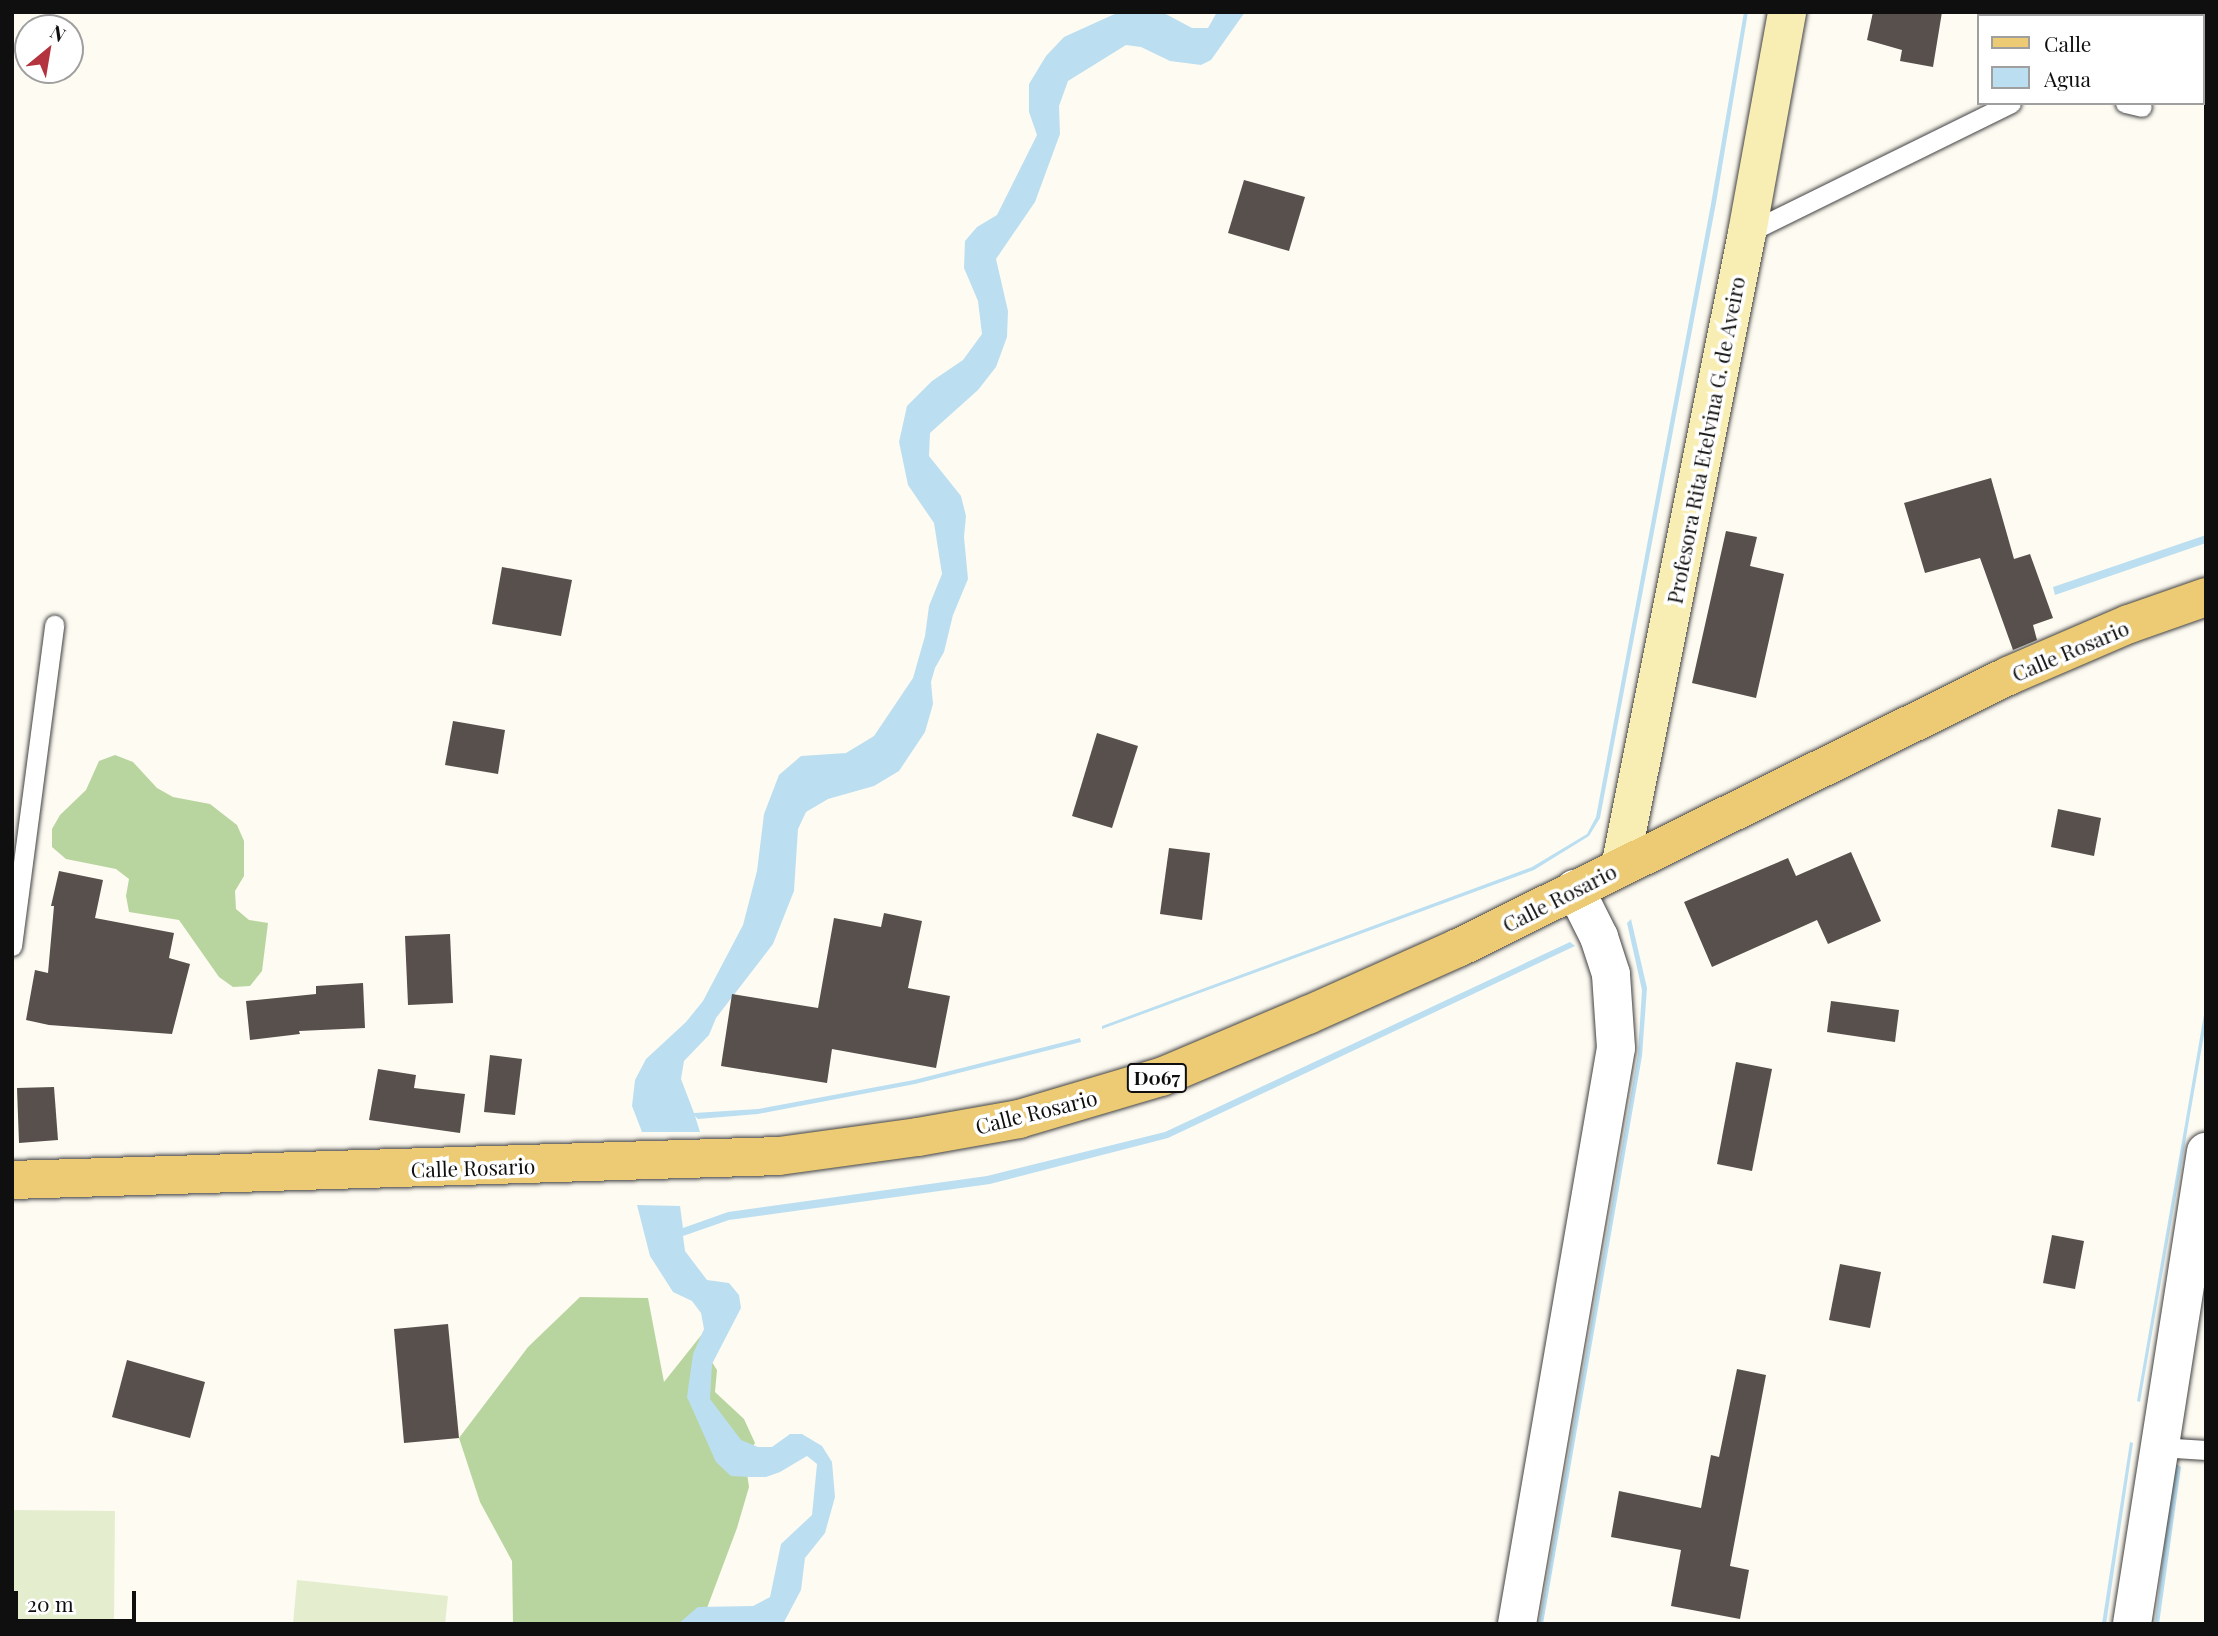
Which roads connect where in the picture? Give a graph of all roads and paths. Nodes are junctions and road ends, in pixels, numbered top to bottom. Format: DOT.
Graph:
graph roads {
  1 [pos="1787,12"];
  2 [pos="2007,105"];
  3 [pos="1747,233"];
  4 [pos="2206,597"];
  5 [pos="54,625"];
  6 [pos="1620,867"];
  7 [pos="1575,889"];
  8 [pos="12,946"];
  9 [pos="2206,1152"];
  10 [pos="12,1180"];
  11 [pos="2159,1447"];
  12 [pos="2206,1450"];
  13 [pos="1517,1624"];
  14 [pos="2132,1624"];
  1 -- 3 [label="street, Profesora Rita Etelvina G. de Aveiro"];
  2 -- 3 [label="lane"];
  3 -- 6 [label="street, Profesora Rita Etelvina G. de Aveiro"];
  4 -- 6 [label="main road, Calle Rosario / D067"];
  5 -- 8 [label="lane"];
  6 -- 7 [label="main road, Calle Rosario / D067"];
  7 -- 10 [label="main road, Calle Rosario / D067"];
  7 -- 13 [label="street"];
  9 -- 11 [label="street"];
  11 -- 12 [label="lane"];
  11 -- 14 [label="street"];
}
